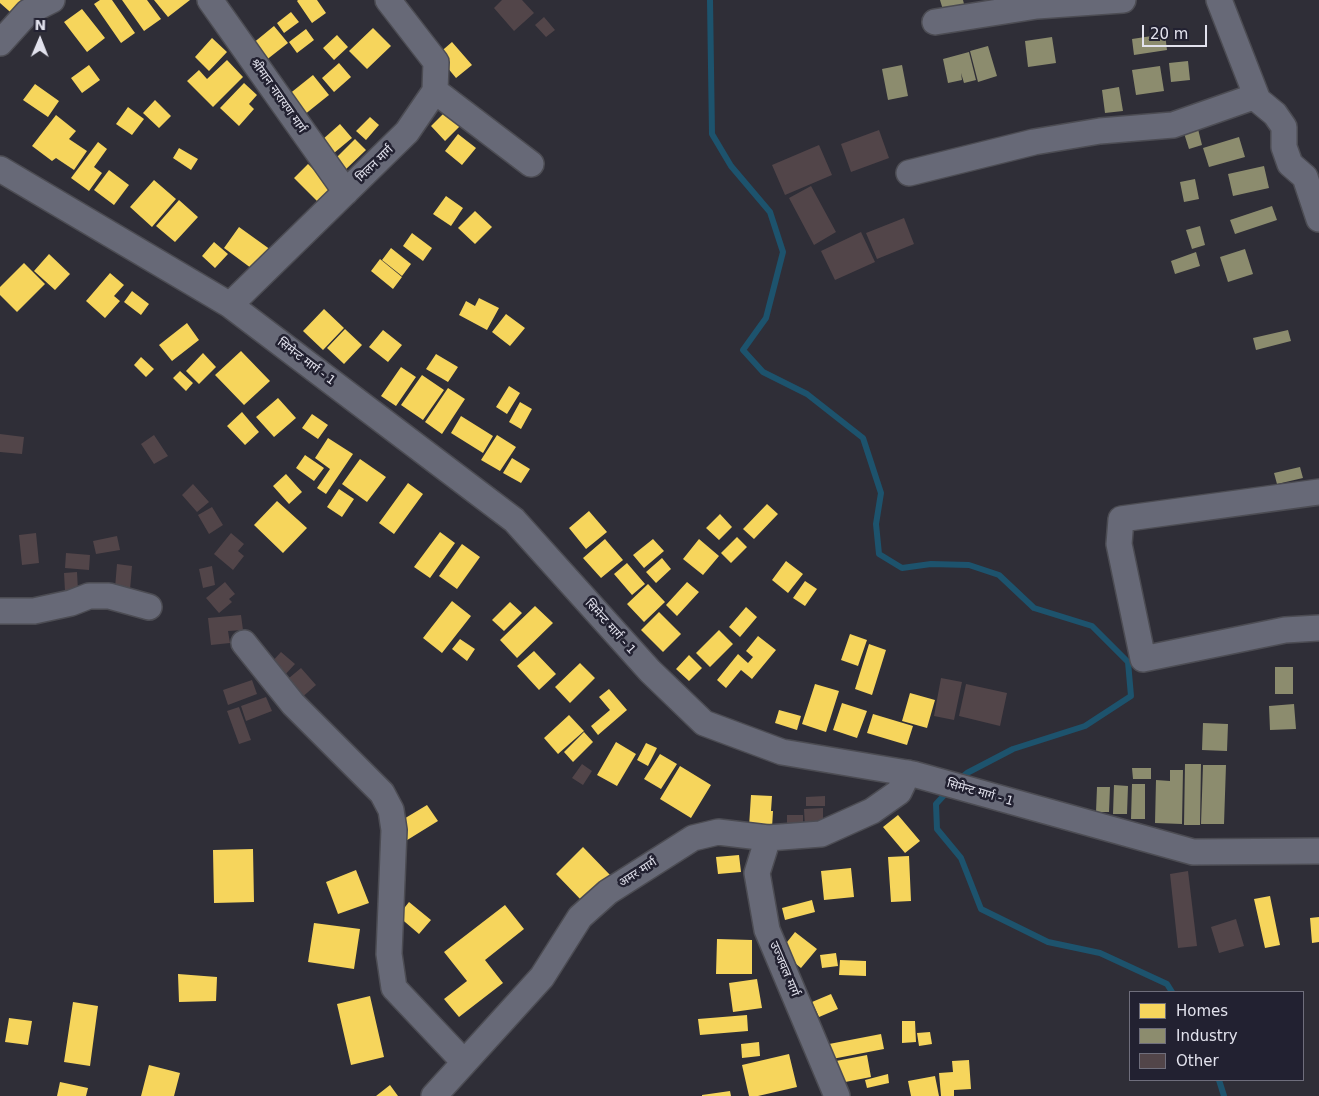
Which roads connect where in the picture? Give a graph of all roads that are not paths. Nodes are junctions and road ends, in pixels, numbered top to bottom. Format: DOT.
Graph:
graph roads {
  1 [pos="52,0"];
  2 [pos="210,0"];
  3 [pos="388,0"];
  4 [pos="1122,0"];
  5 [pos="1219,0"];
  6 [pos="935,22"];
  7 [pos="0,44"];
  8 [pos="435,91"];
  9 [pos="1256,96"];
  10 [pos="532,164"];
  11 [pos="0,169"];
  12 [pos="909,173"];
  13 [pos="346,192"];
  14 [pos="1319,219"];
  15 [pos="230,305"];
  16 [pos="1319,492"];
  17 [pos="149,607"];
  18 [pos="0,612"];
  19 [pos="1319,628"];
  20 [pos="244,643"];
  21 [pos="911,774"];
  22 [pos="768,838"];
  23 [pos="1319,851"];
  24 [pos="464,1062"];
  25 [pos="439,1092"];
  26 [pos="837,1096"];
  1 -- 7 [label="street"];
  2 -- 13 [label="street, श्रीमान नारायण मार्ग"];
  3 -- 8 [label="street"];
  4 -- 6 [label="street"];
  5 -- 9 [label="street"];
  8 -- 10 [label="street"];
  8 -- 13 [label="street, मिलन मार्ग"];
  9 -- 12 [label="street"];
  9 -- 14 [label="street"];
  11 -- 15 [label="street, सिमेन्ट मार्ग - 1"];
  13 -- 15 [label="street, मिलन मार्ग"];
  15 -- 21 [label="street, सिमेन्ट मार्ग - 1"];
  16 -- 19 [label="street"];
  17 -- 18 [label="street"];
  20 -- 24 [label="street"];
  21 -- 22 [label="street, अमर मार्ग"];
  21 -- 23 [label="street, सिमेन्ट मार्ग - 1"];
  22 -- 24 [label="street, अमर मार्ग"];
  22 -- 26 [label="street, उज्जवल मार्ग"];
  24 -- 25 [label="street, अमर मार्ग"];
}
